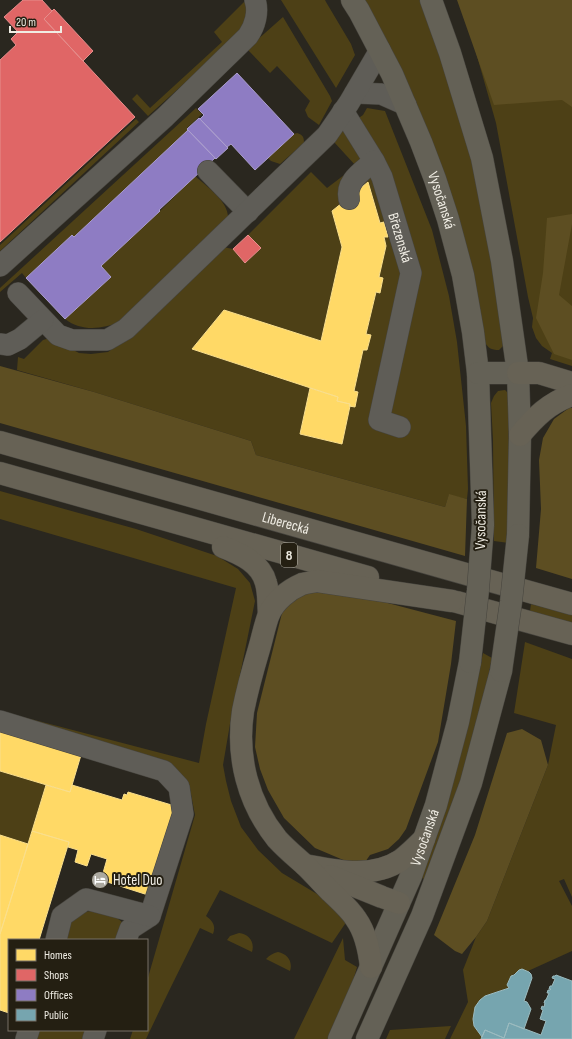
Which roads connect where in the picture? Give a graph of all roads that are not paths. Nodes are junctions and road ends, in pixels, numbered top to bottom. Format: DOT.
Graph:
graph roads {
  1 [pos="255,0"];
  2 [pos="352,0"];
  3 [pos="431,0"];
  4 [pos="380,50"];
  5 [pos="355,93"];
  6 [pos="406,105"];
  7 [pos="343,111"];
  8 [pos="374,161"];
  9 [pos="208,171"];
  10 [pos="349,199"];
  11 [pos="248,212"];
  12 [pos="0,266"];
  13 [pos="18,293"];
  14 [pos="43,320"];
  15 [pos="0,344"];
  16 [pos="478,373"];
  17 [pos="518,373"];
  18 [pos="572,383"];
  19 [pos="572,396"];
  20 [pos="400,427"];
  21 [pos="520,435"];
  22 [pos="0,442"];
  23 [pos="0,473"];
  24 [pos="125,508"];
  25 [pos="452,601"];
  26 [pos="572,604"];
  27 [pos="269,614"];
  28 [pos="572,634"];
  29 [pos="0,721"];
  30 [pos="424,840"];
  31 [pos="305,865"];
  32 [pos="399,903"];
  33 [pos="150,916"];
  34 [pos="422,916"];
  35 [pos="56,939"];
  36 [pos="126,939"];
  37 [pos="371,967"];
  38 [pos="339,1039"];
  39 [pos="367,1039"];
  1 -- 12 [label="street"];
  2 -- 4 [label="main road, Vysočanská"];
  3 -- 17 [label="main road, Vysočanská"];
  4 -- 5 [label="street"];
  4 -- 6 [label="main road, Vysočanská"];
  5 -- 6 [label="street"];
  5 -- 7 [label="street"];
  6 -- 16 [label="main road, Vysočanská"];
  7 -- 8 [label="street, Březenská"];
  7 -- 11 [label="street"];
  8 -- 10 [label="street"];
  8 -- 20 [label="street, Březenská"];
  9 -- 11 [label="street"];
  11 -- 14 [label="street"];
  13 -- 14 [label="street"];
  14 -- 15 [label="street"];
  16 -- 17 [label="main road"];
  16 -- 30 [label="main road, Vysočanská, bridge"];
  17 -- 18 [label="highway"];
  17 -- 21 [label="main road, Vysočanská"];
  19 -- 21 [label="highway"];
  21 -- 34 [label="main road, Vysočanská, bridge"];
  22 -- 26 [label="highway, Liberecká / 8"];
  23 -- 24 [label="highway, Liberecká / 8"];
  24 -- 25 [label="highway, Liberecká / 8"];
  24 -- 27 [label="highway"];
  25 -- 27 [label="highway"];
  25 -- 28 [label="highway, Liberecká / 8"];
  27 -- 31 [label="highway"];
  29 -- 33 [label="street"];
  30 -- 31 [label="highway"];
  30 -- 32 [label="main road, Vysočanská"];
  31 -- 32 [label="highway"];
  31 -- 37 [label="highway"];
  32 -- 34 [label="main road"];
  32 -- 37 [label="main road, Vysočanská"];
  33 -- 35 [label="street"];
  33 -- 36 [label="street"];
  34 -- 39 [label="main road, Vysočanská"];
  37 -- 38 [label="main road, Vysočanská"];
}
